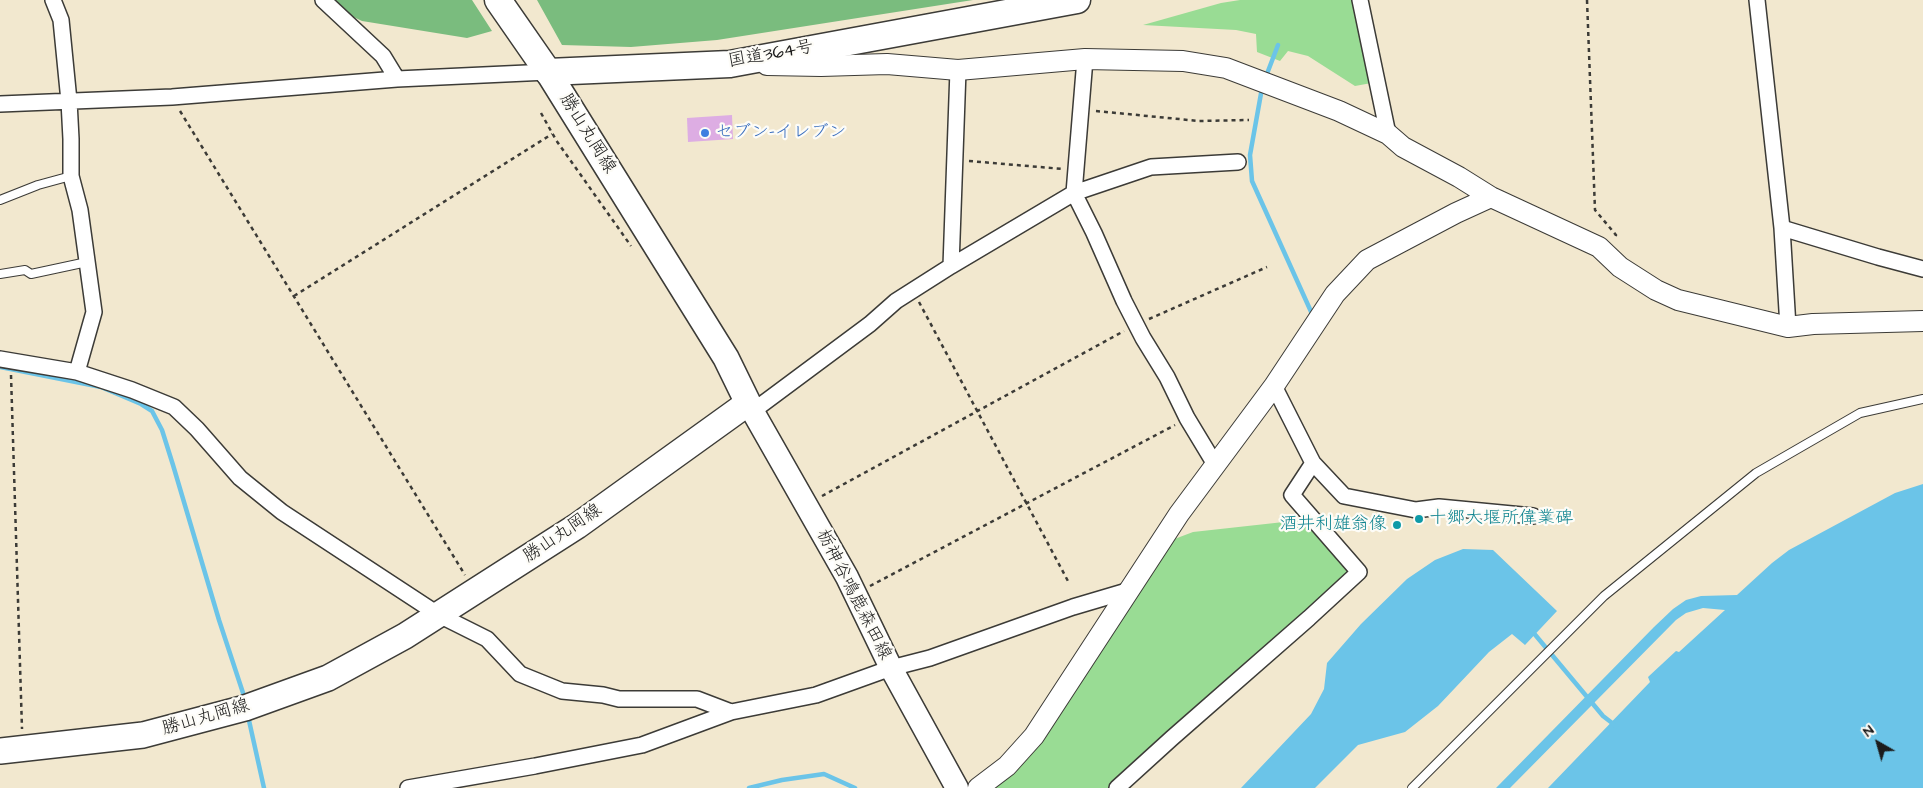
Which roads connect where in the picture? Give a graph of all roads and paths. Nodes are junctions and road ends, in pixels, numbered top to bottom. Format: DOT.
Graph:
graph roads {
  1 [pos="53,0"];
  2 [pos="323,0"];
  3 [pos="498,0"];
  4 [pos="1077,0"];
  5 [pos="1360,0"];
  6 [pos="1587,0"];
  7 [pos="1757,0"];
  8 [pos="1085,59"];
  9 [pos="730,64"];
  10 [pos="958,70"];
  11 [pos="548,72"];
  12 [pos="397,79"];
  13 [pos="172,97"];
  14 [pos="69,101"];
  15 [pos="0,104"];
  16 [pos="1082,110"];
  17 [pos="1248,120"];
  18 [pos="552,134"];
  19 [pos="1388,134"];
  20 [pos="955,160"];
  21 [pos="1238,162"];
  22 [pos="1076,170"];
  23 [pos="71,176"];
  24 [pos="1074,193"];
  25 [pos="1492,197"];
  26 [pos="0,200"];
  27 [pos="1782,228"];
  28 [pos="1607,255"];
  29 [pos="87,262"];
  30 [pos="951,266"];
  31 [pos="1267,267"];
  32 [pos="1923,268"];
  33 [pos="0,274"];
  34 [pos="912,290"];
  35 [pos="294,296"];
  36 [pos="1923,321"];
  37 [pos="1136,324"];
  38 [pos="1788,327"];
  39 [pos="5,360"];
  40 [pos="77,372"];
  41 [pos="1274,386"];
  42 [pos="1923,399"];
  43 [pos="751,407"];
  44 [pos="1188,418"];
  45 [pos="1314,463"];
  46 [pos="1216,466"];
  47 [pos="806,505"];
  48 [pos="1533,516"];
  49 [pos="1069,583"];
  50 [pos="1127,591"];
  51 [pos="476,592"];
  52 [pos="855,593"];
  53 [pos="439,615"];
  54 [pos="891,668"];
  55 [pos="731,712"];
  56 [pos="11,749"];
  57 [pos="408,788"];
  58 [pos="957,788"];
  59 [pos="978,788"];
  60 [pos="1117,788"];
  61 [pos="1412,788"];
  1 -- 14 [label="street"];
  2 -- 12 [label="street"];
  3 -- 11 [label="highway"];
  4 -- 9 [label="highway, 国道364号"];
  5 -- 19 [label="street"];
  6 -- 28 [label="path"];
  7 -- 27 [label="street"];
  8 -- 10 [label="street"];
  8 -- 16 [label="street"];
  8 -- 19 [label="street"];
  9 -- 10 [label="street"];
  9 -- 11 [label="highway, 国道364号"];
  10 -- 20 [label="street"];
  11 -- 12 [label="street"];
  11 -- 43 [label="main road, 勝山丸岡線"];
  12 -- 13 [label="street"];
  13 -- 14 [label="street"];
  13 -- 35 [label="path"];
  14 -- 15 [label="street"];
  14 -- 23 [label="street"];
  16 -- 17 [label="path"];
  16 -- 22 [label="street"];
  18 -- 35 [label="path"];
  19 -- 25 [label="street"];
  20 -- 22 [label="path"];
  20 -- 30 [label="street"];
  21 -- 24 [label="street"];
  22 -- 24 [label="street"];
  23 -- 26 [label="lane"];
  23 -- 29 [label="street"];
  24 -- 30 [label="street"];
  24 -- 37 [label="street"];
  25 -- 28 [label="street"];
  25 -- 41 [label="street"];
  27 -- 32 [label="street"];
  27 -- 38 [label="street"];
  28 -- 38 [label="street"];
  29 -- 33 [label="lane"];
  29 -- 40 [label="street"];
  30 -- 34 [label="street"];
  31 -- 37 [label="path"];
  34 -- 43 [label="street"];
  34 -- 49 [label="path"];
  35 -- 51 [label="path"];
  36 -- 38 [label="street"];
  37 -- 44 [label="street"];
  37 -- 47 [label="path"];
  39 -- 40 [label="street"];
  39 -- 56 [label="path"];
  40 -- 53 [label="street"];
  41 -- 45 [label="street"];
  41 -- 46 [label="street"];
  42 -- 61 [label="lane"];
  43 -- 47 [label="main road, 栃神谷鳴鹿森田線"];
  43 -- 51 [label="main road, 勝山丸岡線"];
  44 -- 46 [label="street"];
  44 -- 52 [label="path"];
  45 -- 48 [label="street"];
  45 -- 60 [label="street"];
  46 -- 50 [label="street"];
  47 -- 52 [label="main road, 栃神谷鳴鹿森田線"];
  50 -- 54 [label="street"];
  50 -- 59 [label="street"];
  51 -- 53 [label="main road, 勝山丸岡線"];
  52 -- 54 [label="main road, 栃神谷鳴鹿森田線"];
  53 -- 55 [label="street"];
  53 -- 56 [label="main road, 勝山丸岡線"];
  54 -- 55 [label="street"];
  54 -- 58 [label="main road, 栃神谷鳴鹿森田線"];
  55 -- 57 [label="street"];
}
